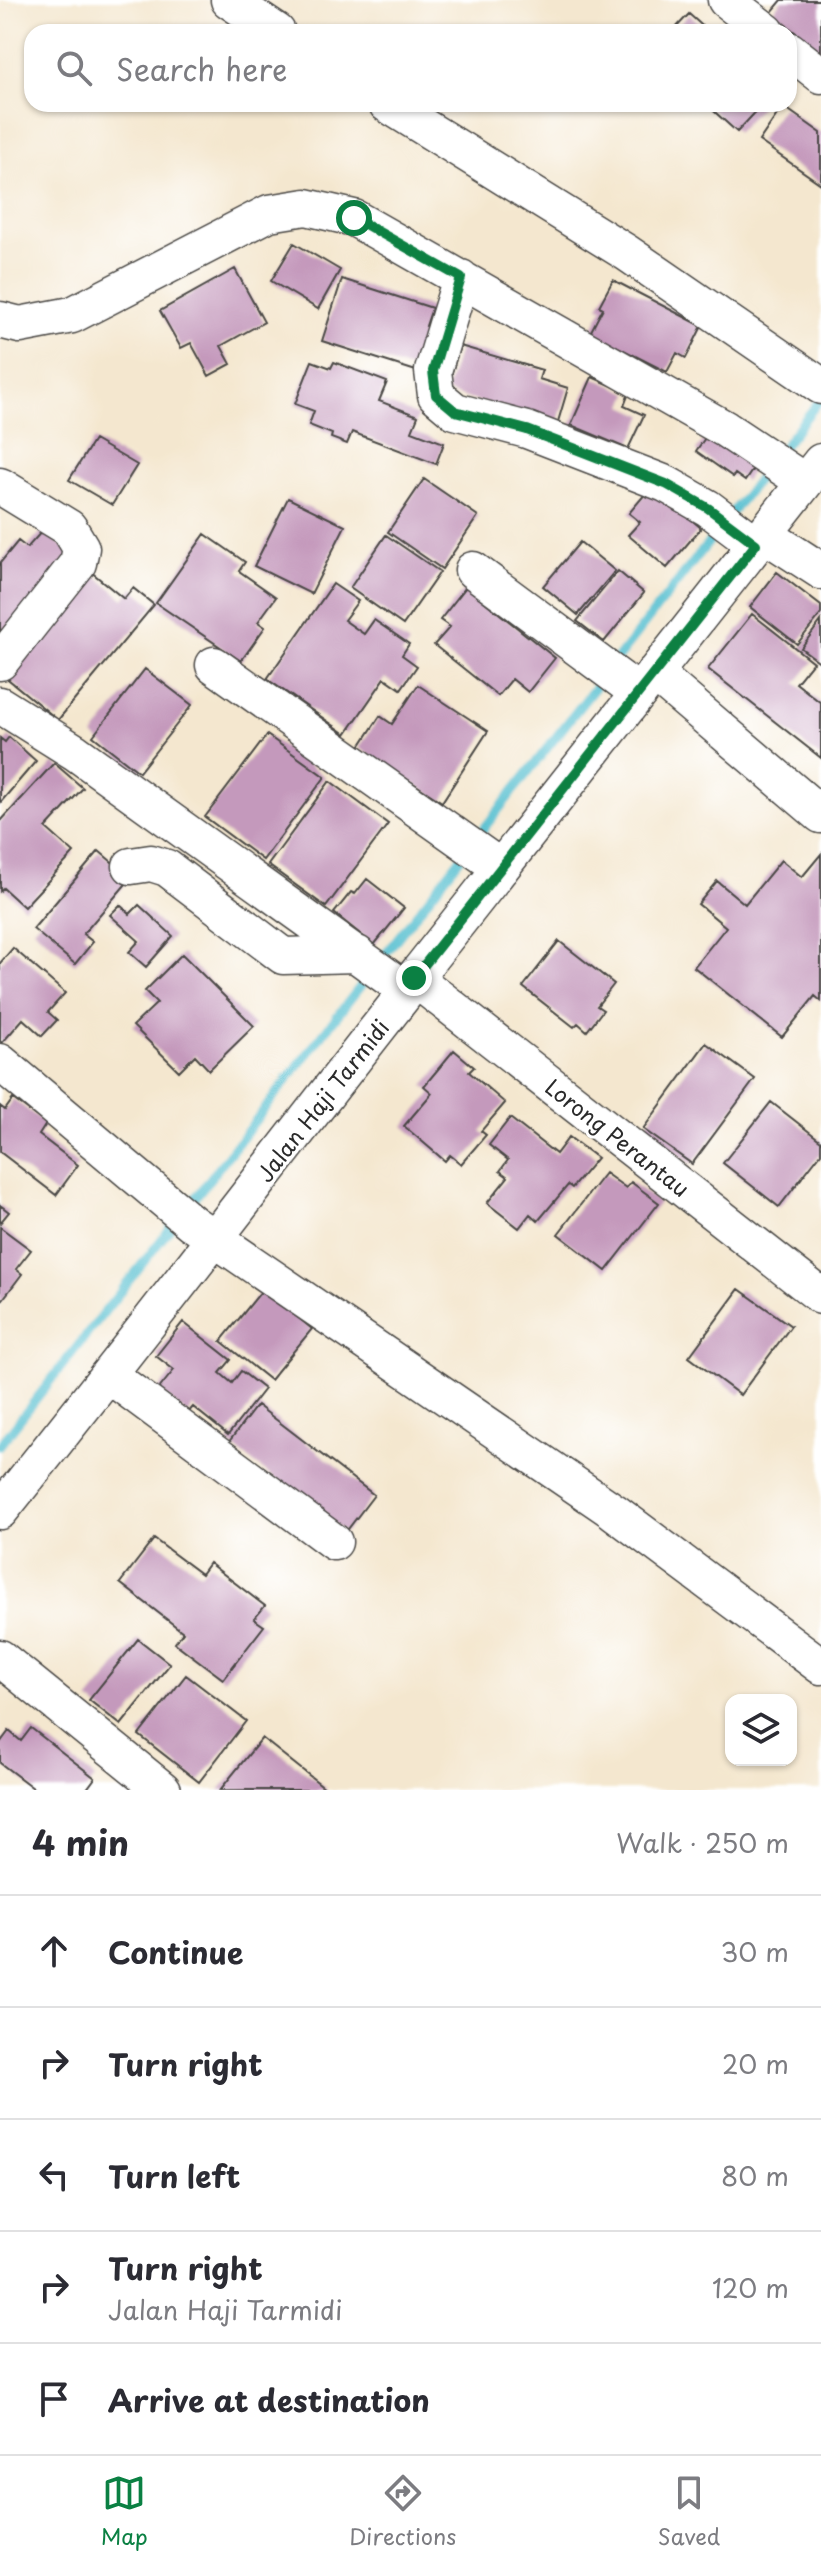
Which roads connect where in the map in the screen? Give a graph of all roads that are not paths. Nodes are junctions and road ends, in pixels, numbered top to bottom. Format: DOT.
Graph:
graph roads {
  1 [pos="229,0"];
  2 [pos="726,0"];
  3 [pos="265,24"];
  4 [pos="757,24"];
  5 [pos="797,56"];
  6 [pos="821,75"];
  7 [pos="400,112"];
  8 [pos="461,278"];
  9 [pos="0,320"];
  10 [pos="821,386"];
  11 [pos="813,472"];
  12 [pos="0,486"];
  13 [pos="753,537"];
  14 [pos="473,570"];
  15 [pos="821,571"];
  16 [pos="0,662"];
  17 [pos="214,665"];
  18 [pos="638,682"];
  19 [pos="0,705"];
  20 [pos="821,815"];
  21 [pos="131,866"];
  22 [pos="501,868"];
  23 [pos="357,954"];
  24 [pos="404,983"];
  25 [pos="0,1062"];
  26 [pos="213,1237"];
  27 [pos="821,1296"];
  28 [pos="109,1375"];
  29 [pos="0,1511"];
  30 [pos="334,1542"];
  31 [pos="0,1658"];
  32 [pos="821,1666"];
  33 [pos="163,1790"];
  1 -- 3 [label="street"];
  2 -- 4 [label="street"];
  5 -- 6 [label="street"];
  7 -- 10 [label="street"];
  8 -- 9 [label="street"];
  8 -- 11 [label="street"];
  8 -- 13 [label="street"];
  11 -- 13 [label="street, Jalan Haji Tarmidi"];
  12 -- 16 [label="street"];
  13 -- 15 [label="street"];
  13 -- 18 [label="street, Jalan Haji Tarmidi"];
  14 -- 18 [label="street"];
  17 -- 22 [label="street"];
  18 -- 20 [label="street"];
  18 -- 22 [label="street, Jalan Haji Tarmidi"];
  19 -- 23 [label="street, Lorong Perantau"];
  21 -- 23 [label="street"];
  22 -- 24 [label="street, Jalan Haji Tarmidi"];
  23 -- 24 [label="street, Lorong Perantau"];
  24 -- 26 [label="street, Jalan Haji Tarmidi"];
  24 -- 27 [label="street, Lorong Perantau"];
  25 -- 26 [label="street"];
  26 -- 28 [label="street, Jalan Haji Tarmidi"];
  26 -- 32 [label="street"];
  28 -- 29 [label="street, Jalan Haji Tarmidi"];
  28 -- 30 [label="street"];
  31 -- 33 [label="street"];
}
